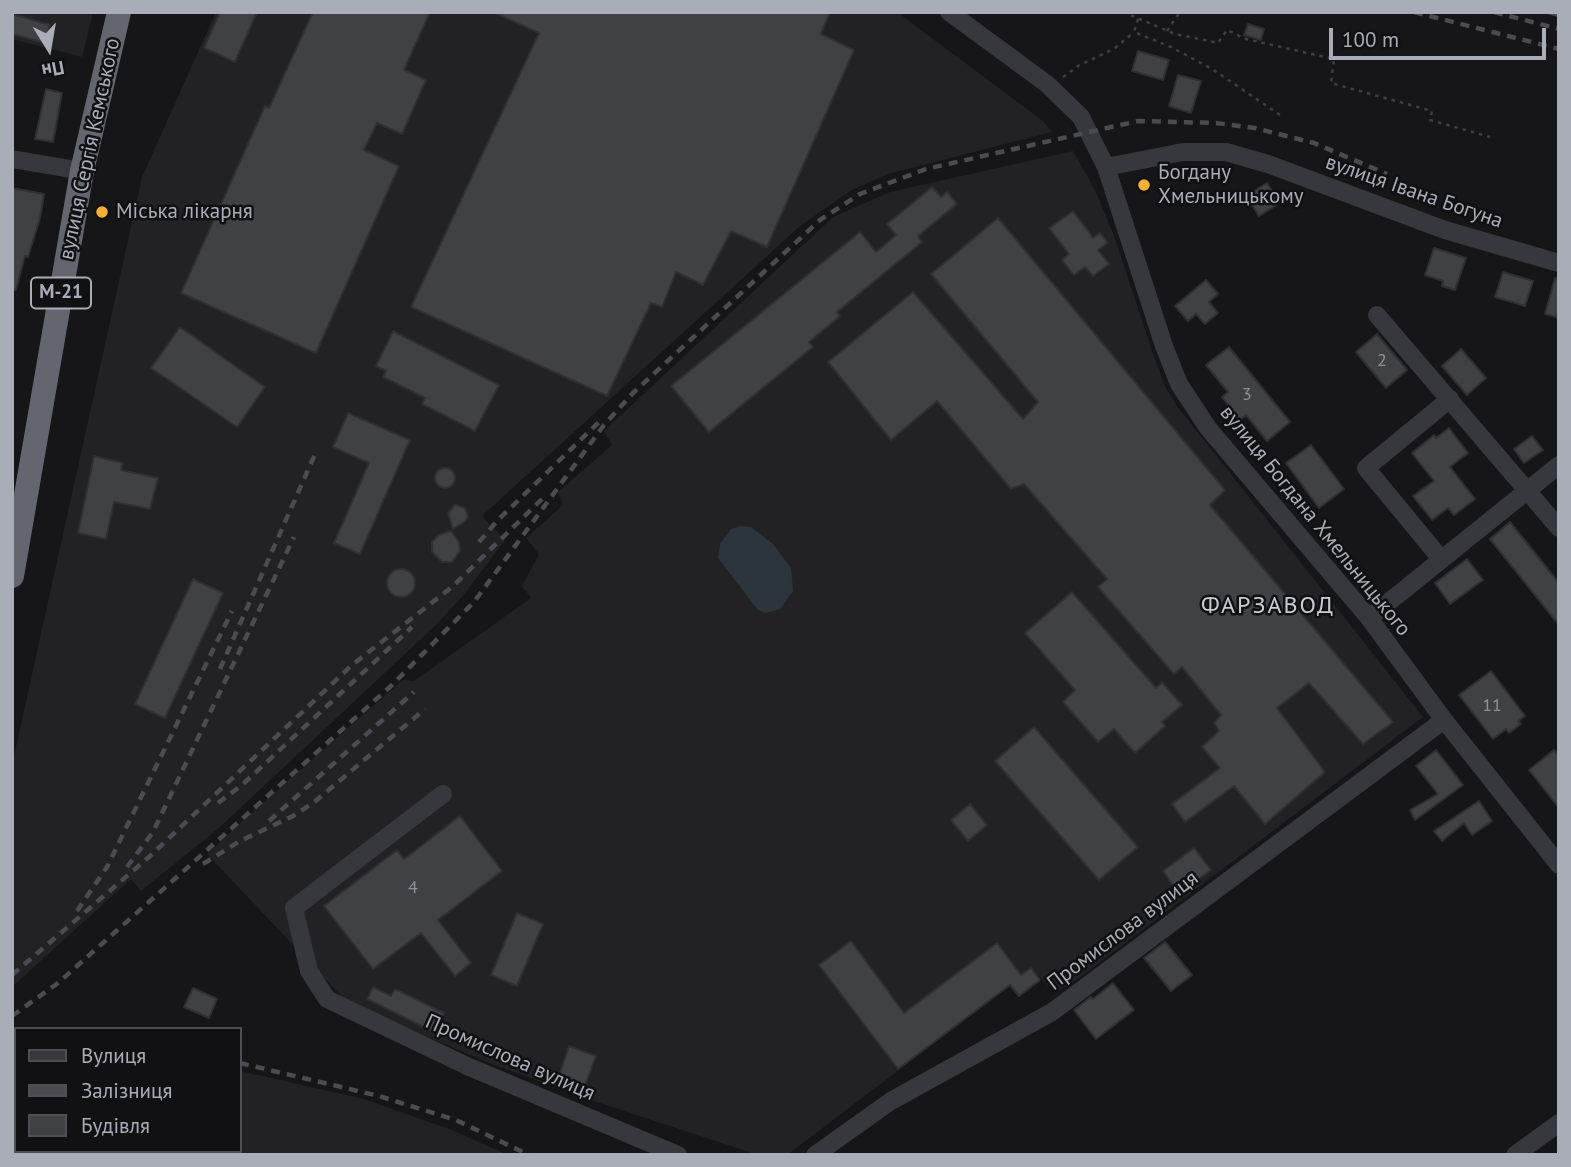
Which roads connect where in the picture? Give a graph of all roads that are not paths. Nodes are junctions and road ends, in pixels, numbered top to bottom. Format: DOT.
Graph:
graph roads {
  1 [pos="119,12"];
  2 [pos="949,12"];
  3 [pos="12,159"];
  4 [pos="1106,167"];
  5 [pos="82,171"];
  6 [pos="1559,263"];
  7 [pos="1377,315"];
  8 [pos="1450,399"];
  9 [pos="1559,465"];
  10 [pos="1527,489"];
  11 [pos="1559,528"];
  12 [pos="16,538"];
  13 [pos="1441,559"];
  14 [pos="12,576"];
  15 [pos="1369,618"];
  16 [pos="1444,720"];
  17 [pos="443,794"];
  18 [pos="1559,865"];
  19 [pos="1559,1123"];
  20 [pos="678,1155"];
  21 [pos="815,1155"];
  22 [pos="1515,1155"];
  1 -- 5 [label="highway, вулиця Сергія Кемського / М-21"];
  2 -- 4 [label="street"];
  3 -- 5 [label="street"];
  4 -- 6 [label="street, вулиця Івана Богуна"];
  4 -- 15 [label="street, вулиця Богдана Хмельницького"];
  5 -- 12 [label="highway, вулиця Сергія Кемського / М-21"];
  7 -- 8 [label="street"];
  8 -- 10 [label="street"];
  8 -- 13 [label="street"];
  9 -- 10 [label="street"];
  10 -- 11 [label="street"];
  10 -- 13 [label="street"];
  12 -- 14 [label="highway, вулиця Сергія Кемського / М-21"];
  13 -- 15 [label="street"];
  15 -- 16 [label="street, вулиця Богдана Хмельницького"];
  16 -- 18 [label="street, вулиця Богдана Хмельницького"];
  16 -- 21 [label="street, Промислова вулиця"];
  17 -- 20 [label="street, Промислова вулиця"];
  19 -- 22 [label="street"];
}
